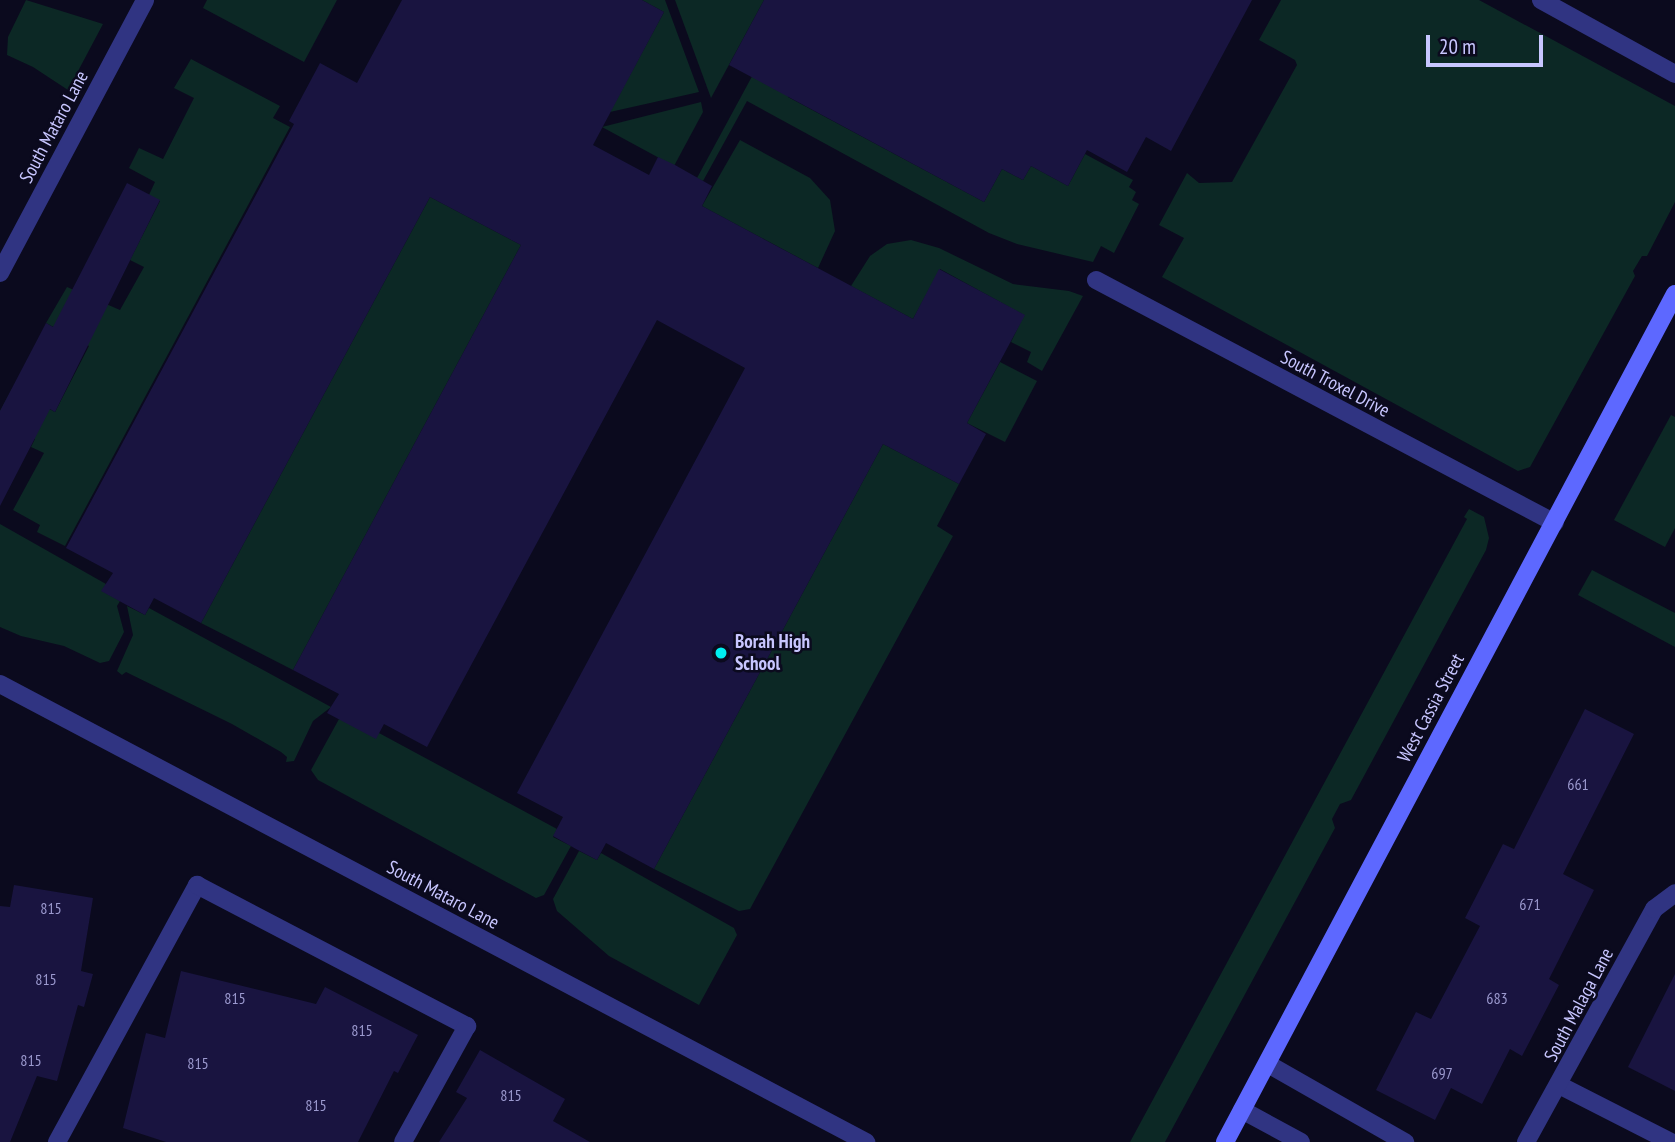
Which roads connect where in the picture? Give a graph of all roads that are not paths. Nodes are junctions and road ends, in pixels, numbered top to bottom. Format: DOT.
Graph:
graph roads {
  1 [pos="145,0"];
  2 [pos="1541,0"];
  3 [pos="1675,74"];
  4 [pos="0,273"];
  5 [pos="1096,280"];
  6 [pos="1675,294"];
  7 [pos="1555,523"];
  8 [pos="0,684"];
  9 [pos="1675,893"];
  10 [pos="1268,1064"];
  11 [pos="1559,1085"];
  12 [pos="1242,1110"];
  13 [pos="57,1142"];
  14 [pos="403,1142"];
  15 [pos="866,1142"];
  16 [pos="1225,1142"];
  17 [pos="1301,1142"];
  18 [pos="1405,1142"];
  19 [pos="1526,1142"];
  20 [pos="1671,1142"];
  1 -- 4 [label="street, South Mataro Lane"];
  2 -- 3 [label="street"];
  5 -- 7 [label="street, South Troxel Drive"];
  6 -- 7 [label="street, West Cassia Street"];
  7 -- 10 [label="street, West Cassia Street"];
  8 -- 15 [label="street, South Mataro Lane"];
  9 -- 11 [label="street, South Malaga Lane"];
  10 -- 12 [label="street, West Cassia Street"];
  10 -- 18 [label="street"];
  11 -- 19 [label="street, South Malaga Lane"];
  11 -- 20 [label="street"];
  12 -- 16 [label="street, West Cassia Street"];
  12 -- 17 [label="street"];
  13 -- 14 [label="street"];
}
